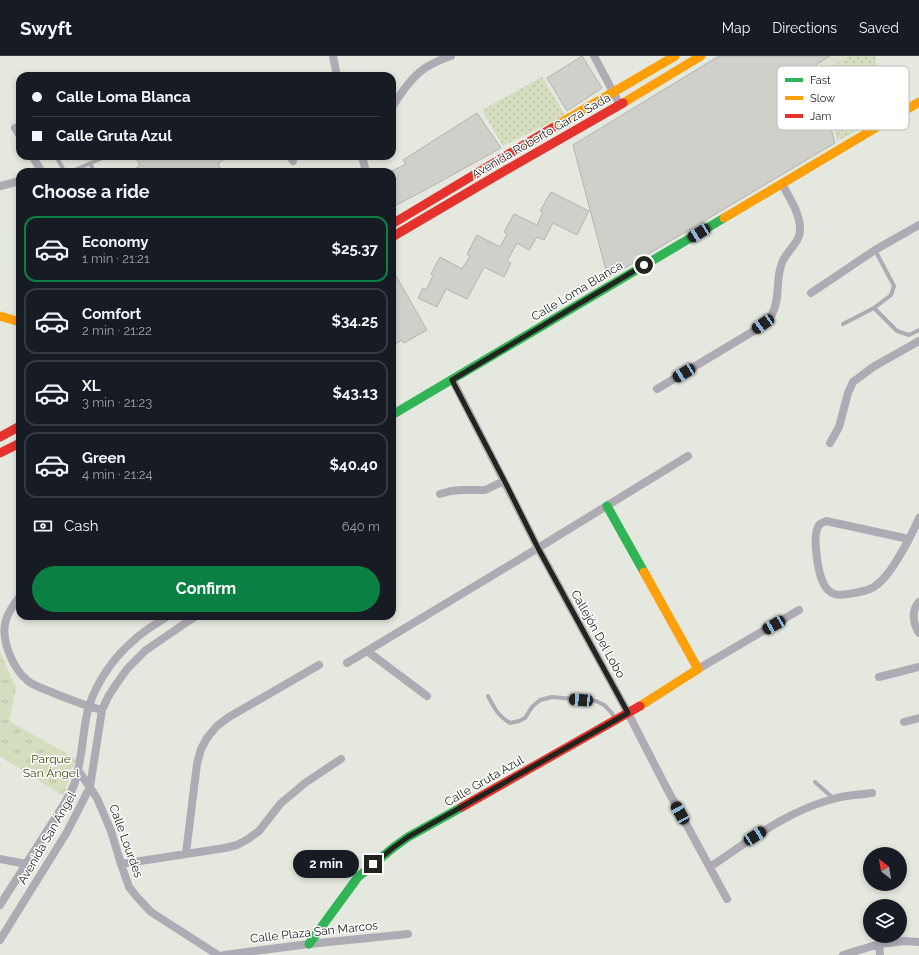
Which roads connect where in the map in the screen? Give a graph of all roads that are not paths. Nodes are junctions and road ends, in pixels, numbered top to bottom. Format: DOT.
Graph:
graph roads {
  1 [pos="333,56"];
  2 [pos="451,56"];
  3 [pos="594,56"];
  4 [pos="675,56"];
  5 [pos="701,56"];
  6 [pos="336,72"];
  7 [pos="614,93"];
  8 [pos="396,101"];
  9 [pos="919,102"];
  10 [pos="620,105"];
  11 [pos="909,108"];
  12 [pos="872,130"];
  13 [pos="97,160"];
  14 [pos="90,163"];
  15 [pos="79,168"];
  16 [pos="92,168"];
  17 [pos="16,182"];
  18 [pos="782,184"];
  19 [pos="0,186"];
  20 [pos="396,222"];
  21 [pos="919,225"];
  22 [pos="396,235"];
  23 [pos="875,250"];
  24 [pos="811,294"];
  25 [pos="874,308"];
  26 [pos="0,316"];
  27 [pos="16,321"];
  28 [pos="843,324"];
  29 [pos="919,330"];
  30 [pos="919,341"];
  31 [pos="452,380"];
  32 [pos="657,389"];
  33 [pos="396,413"];
  34 [pos="16,428"];
  35 [pos="0,438"];
  36 [pos="830,443"];
  37 [pos="16,445"];
  38 [pos="0,454"];
  39 [pos="688,456"];
  40 [pos="504,480"];
  41 [pos="440,494"];
  42 [pos="607,506"];
  43 [pos="919,518"];
  44 [pos="909,539"];
  45 [pos="538,548"];
  46 [pos="16,601"];
  47 [pos="919,602"];
  48 [pos="799,610"];
  49 [pos="162,620"];
  50 [pos="190,620"];
  51 [pos="919,633"];
  52 [pos="367,651"];
  53 [pos="347,663"];
  54 [pos="319,665"];
  55 [pos="919,667"];
  56 [pos="698,669"];
  57 [pos="879,677"];
  58 [pos="427,696"];
  59 [pos="488,696"];
  60 [pos="88,707"];
  61 [pos="102,710"];
  62 [pos="628,713"];
  63 [pos="919,718"];
  64 [pos="616,720"];
  65 [pos="904,722"];
  66 [pos="341,759"];
  67 [pos="78,770"];
  68 [pos="815,782"];
  69 [pos="90,787"];
  70 [pos="872,793"];
  71 [pos="834,798"];
  72 [pos="186,853"];
  73 [pos="0,859"];
  74 [pos="26,864"];
  75 [pos="121,864"];
  76 [pos="710,867"];
  77 [pos="727,899"];
  78 [pos="0,905"];
  79 [pos="408,934"];
  80 [pos="0,940"];
  81 [pos="919,942"];
  82 [pos="309,944"];
  83 [pos="879,944"];
  84 [pos="218,955"];
  85 [pos="224,955"];
  86 [pos="843,955"];
  87 [pos="880,955"];
  1 -- 6 [label="street"];
  2 -- 8 [label="street"];
  3 -- 7 [label="street"];
  4 -- 7 [label="street, Avenida Roberto Garza Sada"];
  5 -- 10 [label="street, Avenida Roberto Garza Sada"];
  7 -- 10 [label="street"];
  7 -- 20 [label="street, Avenida Roberto Garza Sada"];
  9 -- 11 [label="street, Calle Loma Blanca"];
  10 -- 22 [label="street, Avenida Roberto Garza Sada"];
  12 -- 18 [label="street, Calle Loma Blanca"];
  13 -- 14 [label="lane"];
  14 -- 15 [label="lane"];
  14 -- 16 [label="lane"];
  17 -- 19 [label="street"];
  18 -- 31 [label="street, Calle Loma Blanca"];
  18 -- 32 [label="street"];
  21 -- 23 [label="street"];
  23 -- 24 [label="street"];
  23 -- 25 [label="lane"];
  25 -- 28 [label="lane"];
  25 -- 29 [label="lane"];
  26 -- 27 [label="street"];
  30 -- 36 [label="street"];
  31 -- 33 [label="street, Calle Loma Blanca"];
  31 -- 40 [label="street, Callejón Del Lobo"];
  34 -- 35 [label="street"];
  37 -- 38 [label="street"];
  39 -- 42 [label="street"];
  40 -- 41 [label="street"];
  40 -- 45 [label="street, Callejón Del Lobo"];
  42 -- 45 [label="street"];
  42 -- 56 [label="street"];
  43 -- 44 [label="street"];
  44 -- 44 [label="street"];
  45 -- 52 [label="street"];
  45 -- 62 [label="street, Callejón Del Lobo"];
  46 -- 60 [label="street"];
  47 -- 51 [label="street"];
  48 -- 56 [label="street, Calle Gruta Azul"];
  49 -- 60 [label="street, Avenida San Ángel"];
  50 -- 61 [label="street, Avenida San Ángel"];
  52 -- 53 [label="street"];
  52 -- 58 [label="street"];
  54 -- 72 [label="street"];
  55 -- 57 [label="street"];
  56 -- 62 [label="street, Calle Gruta Azul"];
  59 -- 64 [label="lane"];
  60 -- 61 [label="street"];
  60 -- 67 [label="street, Avenida San Ángel"];
  61 -- 69 [label="street, Avenida San Ángel"];
  62 -- 64 [label="street, Calle Gruta Azul"];
  62 -- 76 [label="street, Callejón Del Lobo"];
  63 -- 65 [label="street"];
  64 -- 82 [label="street, Calle Gruta Azul"];
  66 -- 72 [label="street"];
  67 -- 69 [label="street, Calle Lourdes"];
  67 -- 74 [label="street, Avenida San Ángel"];
  68 -- 71 [label="lane"];
  69 -- 75 [label="street, Calle Lourdes"];
  69 -- 80 [label="street, Avenida San Ángel"];
  70 -- 71 [label="street"];
  71 -- 76 [label="street"];
  72 -- 75 [label="street"];
  73 -- 74 [label="street"];
  74 -- 78 [label="street, Avenida San Ángel"];
  75 -- 84 [label="street, Calle Lourdes"];
  76 -- 77 [label="street, Callejón Del Lobo"];
  79 -- 82 [label="street, Calle Plaza San Marcos"];
  81 -- 83 [label="street"];
  82 -- 85 [label="street, Calle Plaza San Marcos"];
  83 -- 86 [label="street"];
  83 -- 87 [label="street"];
}
